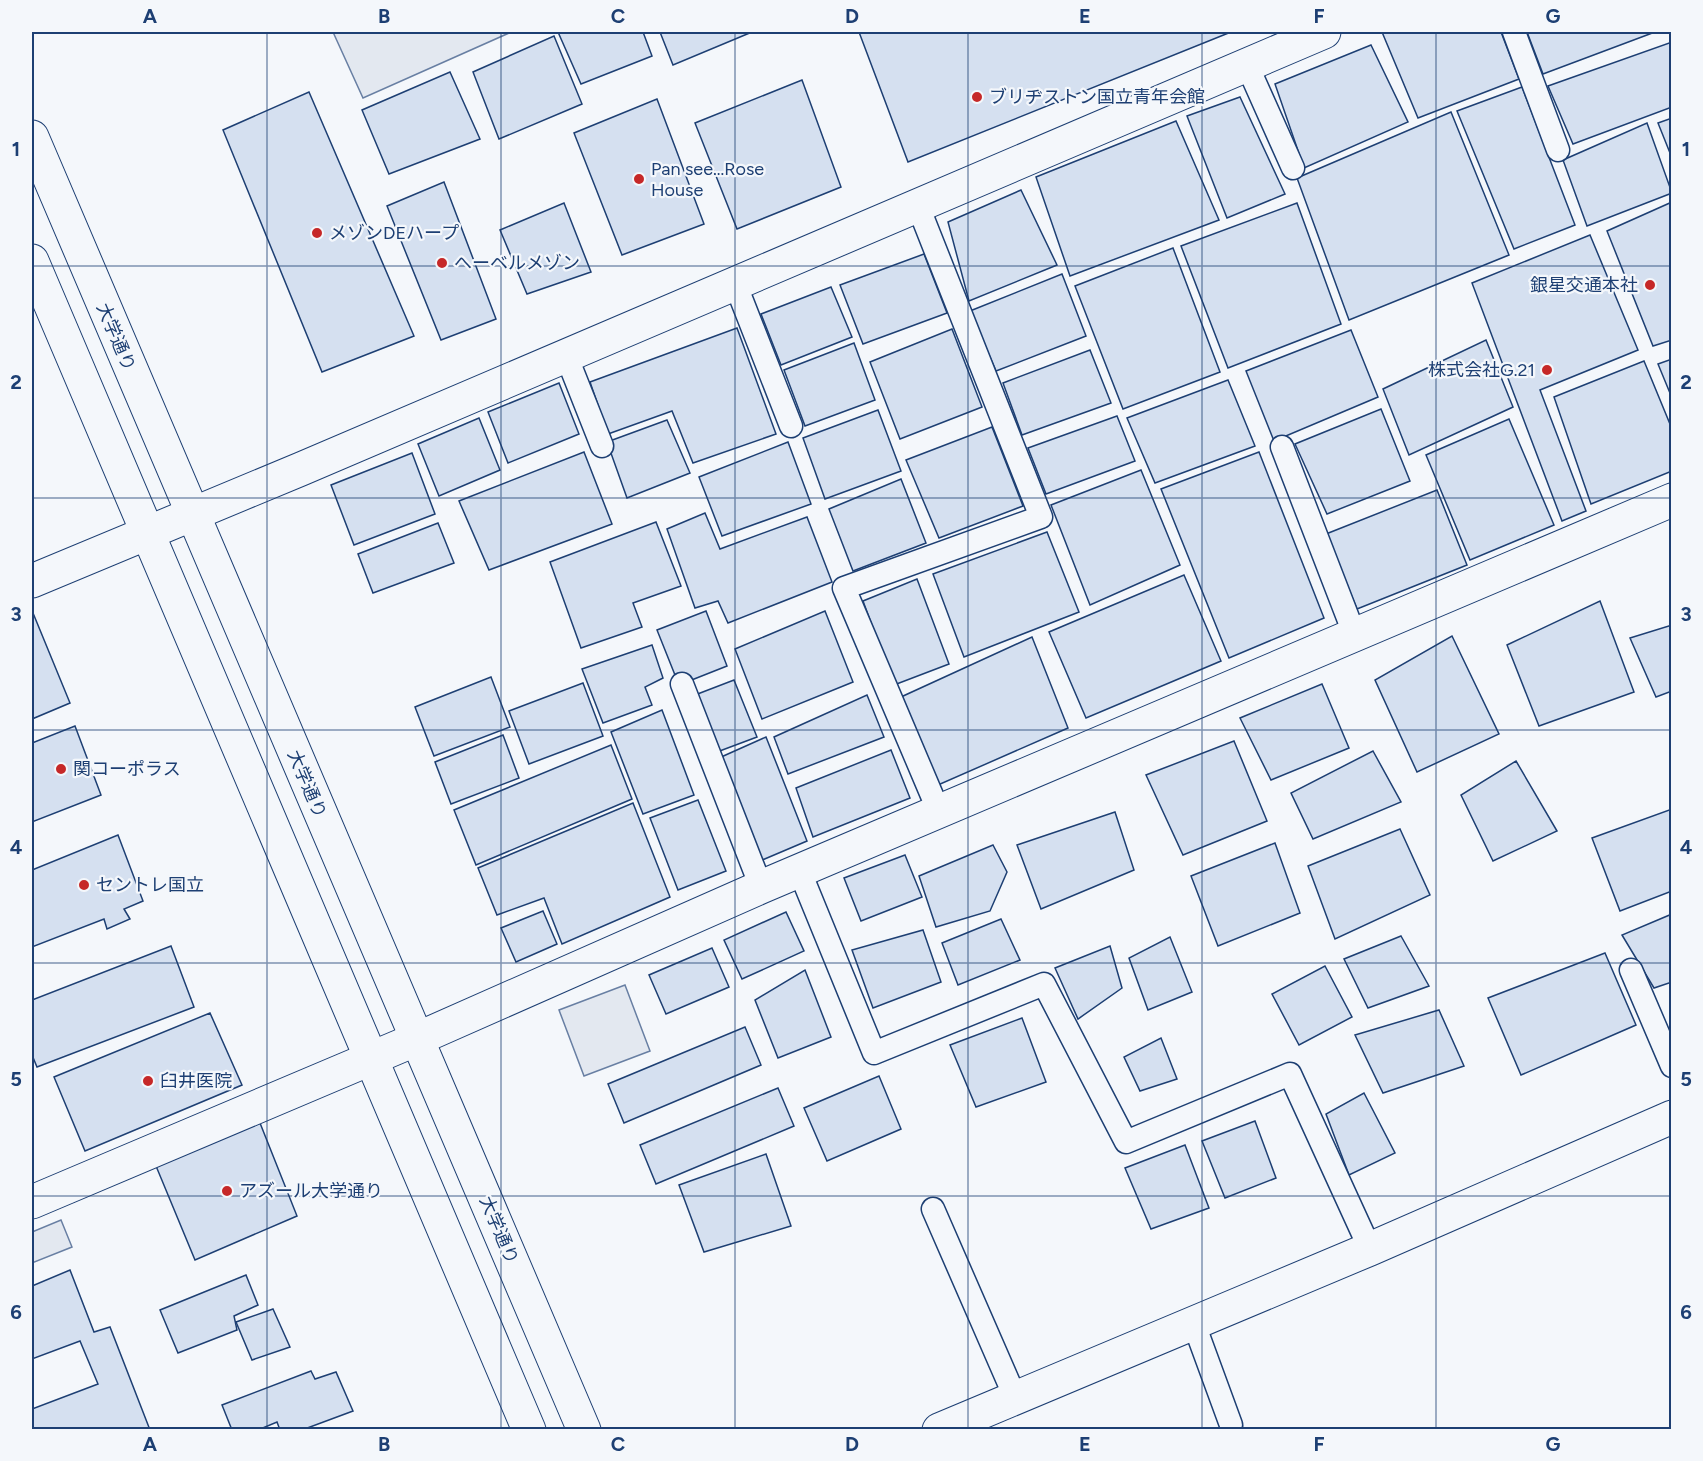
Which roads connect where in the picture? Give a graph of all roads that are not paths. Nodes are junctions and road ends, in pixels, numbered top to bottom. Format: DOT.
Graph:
graph roads {
  1 [pos="1324,32"];
  2 [pos="1514,32"];
  3 [pos="1247,65"];
  4 [pos="32,137"];
  5 [pos="1558,150"];
  6 [pos="1293,168"];
  7 [pos="918,206"];
  8 [pos="32,261"];
  9 [pos="735,283"];
  10 [pos="566,355"];
  11 [pos="791,426"];
  12 [pos="602,446"];
  13 [pos="1282,447"];
  14 [pos="1671,500"];
  15 [pos="191,515"];
  16 [pos="147,533"];
  17 [pos="32,581"];
  18 [pos="1355,636"];
  19 [pos="682,684"];
  20 [pos="939,812"];
  21 [pos="800,872"];
  22 [pos="761,887"];
  23 [pos="1631,970"];
  24 [pos="417,1039"];
  25 [pos="370,1059"];
  26 [pos="1671,1066"];
  27 [pos="1671,1117"];
  28 [pos="32,1202"];
  29 [pos="933,1209"];
  30 [pos="1370,1249"];
  31 [pos="1194,1324"];
  32 [pos="1015,1397"];
  33 [pos="1232,1425"];
  34 [pos="529,1430"];
  35 [pos="585,1430"];
  36 [pos="939,1430"];
  1 -- 3 [label="street"];
  2 -- 5 [label="lane"];
  3 -- 6 [label="lane"];
  3 -- 7 [label="street"];
  4 -- 15 [label="street, 大学通り"];
  7 -- 9 [label="street"];
  7 -- 20 [label="lane"];
  8 -- 16 [label="street"];
  9 -- 10 [label="street"];
  9 -- 11 [label="lane"];
  10 -- 12 [label="lane"];
  10 -- 15 [label="street"];
  13 -- 18 [label="lane"];
  14 -- 18 [label="street"];
  15 -- 16 [label="street"];
  15 -- 24 [label="street, 大学通り"];
  16 -- 17 [label="street"];
  16 -- 25 [label="street"];
  18 -- 20 [label="street"];
  19 -- 22 [label="lane"];
  20 -- 21 [label="street"];
  21 -- 22 [label="street"];
  21 -- 30 [label="lane"];
  22 -- 24 [label="street"];
  23 -- 26 [label="lane"];
  24 -- 25 [label="street"];
  24 -- 35 [label="street, 大学通り"];
  25 -- 28 [label="street"];
  25 -- 34 [label="street"];
  27 -- 30 [label="street"];
  29 -- 32 [label="lane"];
  30 -- 31 [label="street"];
  31 -- 32 [label="street"];
  31 -- 33 [label="lane"];
  32 -- 36 [label="street"];
}
